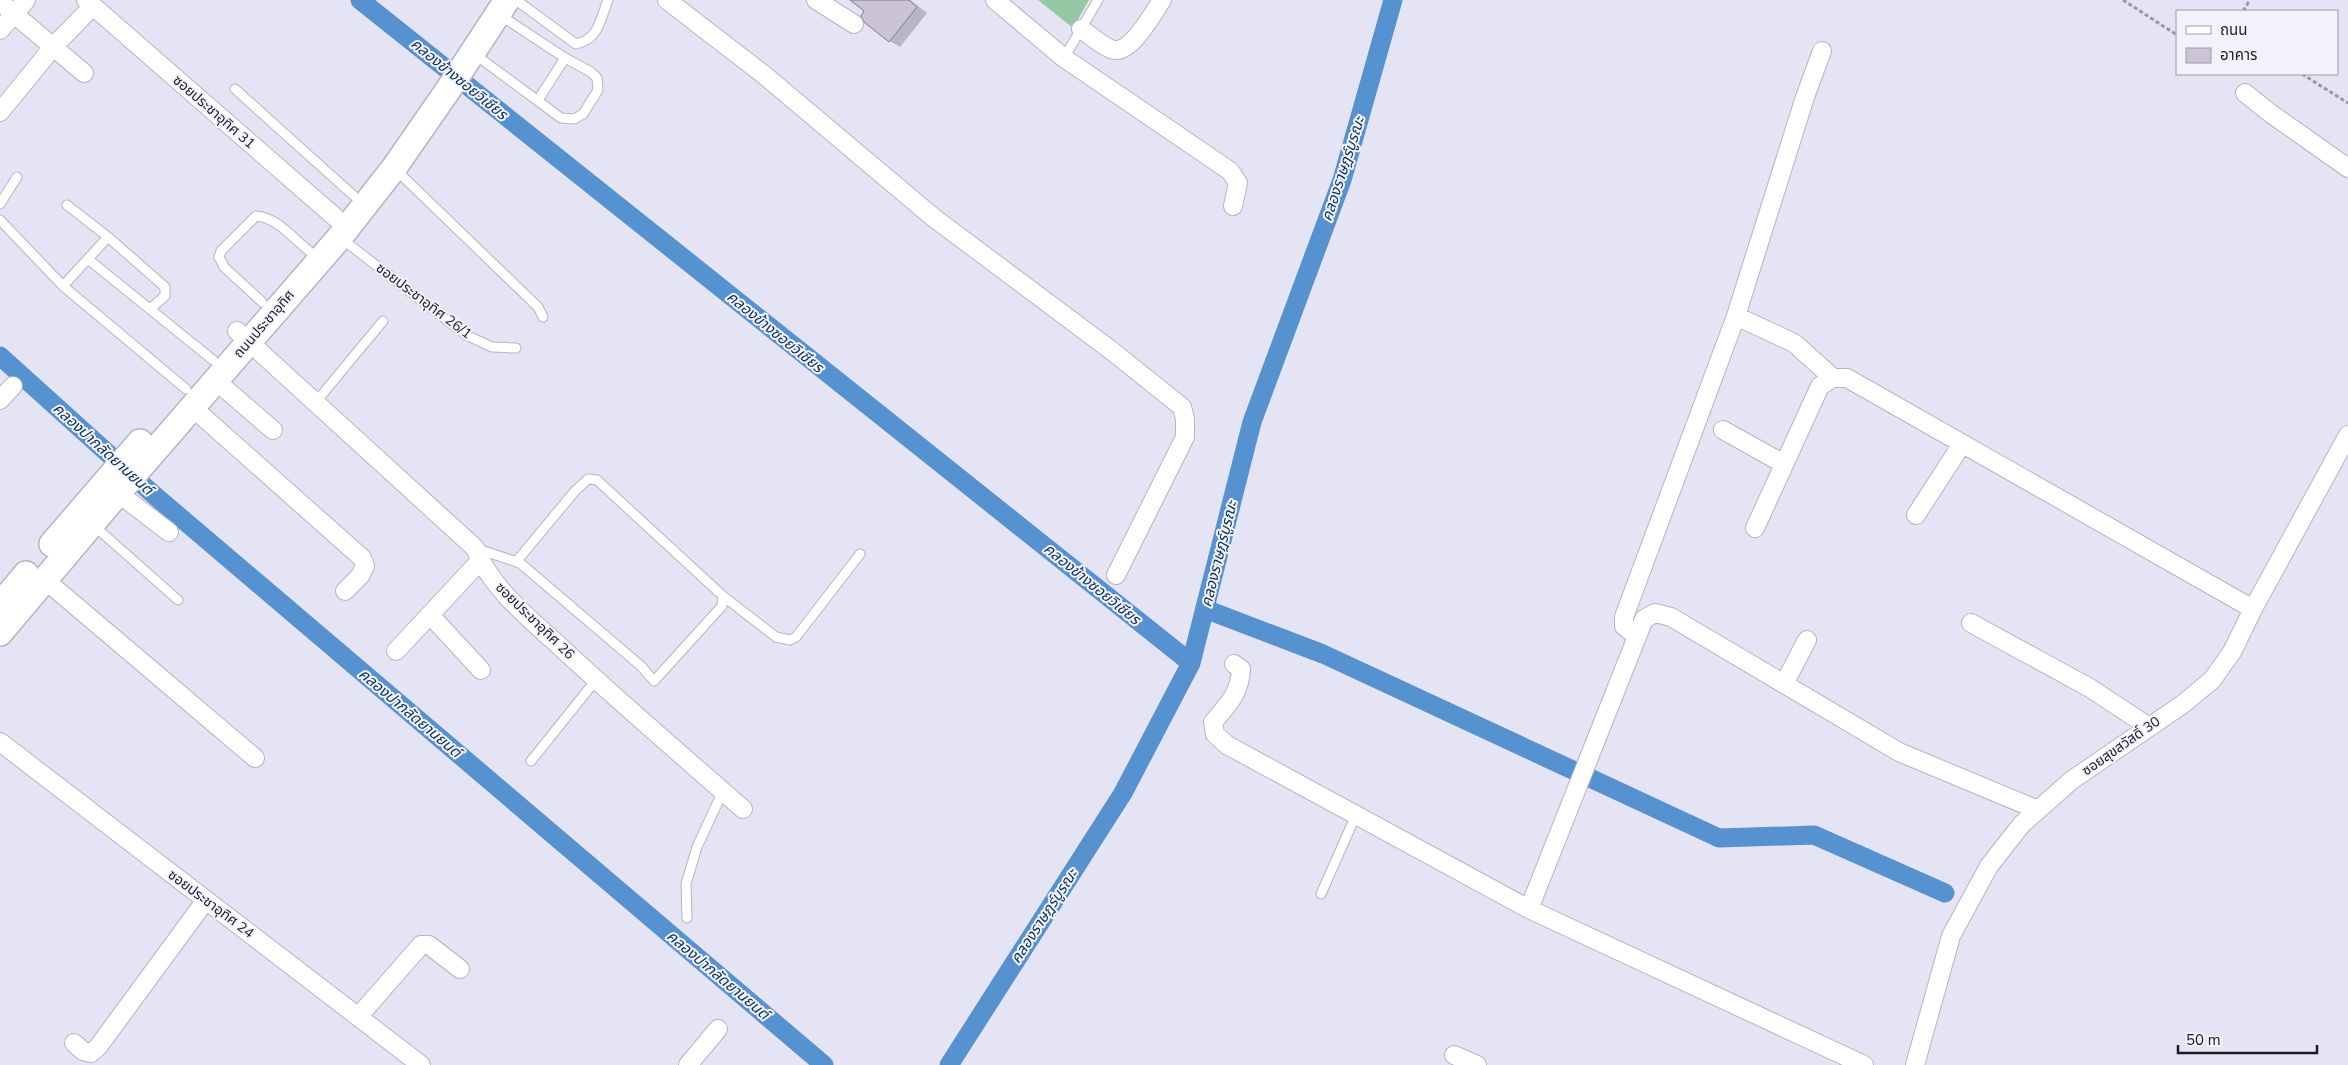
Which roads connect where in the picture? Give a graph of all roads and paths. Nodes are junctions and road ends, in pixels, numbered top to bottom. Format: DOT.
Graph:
graph roads {
  1 [pos="26,0"];
  2 [pos="608,0"];
  3 [pos="667,0"];
  4 [pos="816,0"];
  5 [pos="995,0"];
  6 [pos="1098,0"];
  7 [pos="1162,0"];
  8 [pos="2123,0"];
  9 [pos="0,2"];
  10 [pos="89,3"];
  11 [pos="502,3"];
  12 [pos="14,14"];
  13 [pos="854,24"];
  14 [pos="1081,29"];
  15 [pos="0,30"];
  16 [pos="2176,34"];
  17 [pos="54,47"];
  18 [pos="1822,51"];
  19 [pos="564,58"];
  20 [pos="1064,58"];
  21 [pos="454,71"];
  22 [pos="84,73"];
  23 [pos="2304,75"];
  24 [pos="234,89"];
  25 [pos="2245,93"];
  26 [pos="538,100"];
  27 [pos="2348,103"];
  28 [pos="0,112"];
  29 [pos="394,168"];
  30 [pos="2348,168"];
  31 [pos="17,177"];
  32 [pos="354,196"];
  33 [pos="0,204"];
  34 [pos="67,205"];
  35 [pos="1233,206"];
  36 [pos="0,220"];
  37 [pos="338,228"];
  38 [pos="108,237"];
  39 [pos="309,251"];
  40 [pos="89,260"];
  41 [pos="63,286"];
  42 [pos="262,302"];
  43 [pos="151,308"];
  44 [pos="544,316"];
  45 [pos="1736,316"];
  46 [pos="383,321"];
  47 [pos="242,337"];
  48 [pos="516,348"];
  49 [pos="214,370"];
  50 [pos="1833,378"];
  51 [pos="13,386"];
  52 [pos="189,398"];
  53 [pos="0,400"];
  54 [pos="315,403"];
  55 [pos="273,430"];
  56 [pos="1723,430"];
  57 [pos="2348,436"];
  58 [pos="1962,444"];
  59 [pos="1784,464"];
  60 [pos="128,471"];
  61 [pos="1916,515"];
  62 [pos="92,524"];
  63 [pos="1755,528"];
  64 [pos="169,532"];
  65 [pos="478,554"];
  66 [pos="860,554"];
  67 [pos="516,562"];
  68 [pos="1116,575"];
  69 [pos="44,578"];
  70 [pos="345,591"];
  71 [pos="723,596"];
  72 [pos="178,600"];
  73 [pos="2253,609"];
  74 [pos="430,615"];
  75 [pos="3,616"];
  76 [pos="1971,623"];
  77 [pos="1637,637"];
  78 [pos="1807,640"];
  79 [pos="396,651"];
  80 [pos="1234,664"];
  81 [pos="481,670"];
  82 [pos="596,680"];
  83 [pos="1784,684"];
  84 [pos="2149,727"];
  85 [pos="0,742"];
  86 [pos="255,758"];
  87 [pos="531,761"];
  88 [pos="723,791"];
  89 [pos="743,809"];
  90 [pos="2038,810"];
  91 [pos="1356,815"];
  92 [pos="1321,894"];
  93 [pos="206,900"];
  94 [pos="1530,909"];
  95 [pos="687,918"];
  96 [pos="460,969"];
  97 [pos="358,1017"];
  98 [pos="718,1029"];
  99 [pos="74,1043"];
  100 [pos="1454,1055"];
  101 [pos="421,1065"];
  102 [pos="688,1065"];
  103 [pos="1477,1065"];
  104 [pos="1864,1065"];
  105 [pos="1914,1065"];
  1 -- 12 [label="street"];
  2 -- 11 [label="lane"];
  3 -- 68 [label="street"];
  4 -- 13 [label="street"];
  5 -- 20 [label="street"];
  6 -- 14 [label="lane"];
  7 -- 14 [label="street"];
  8 -- 16 [label="path"];
  9 -- 12 [label="street"];
  10 -- 17 [label="street"];
  10 -- 37 [label="street, ซอยประชาอุทิศ 31"];
  11 -- 19 [label="lane"];
  11 -- 21 [label="main road, ถนนประชาอุทิศ"];
  12 -- 15 [label="street"];
  12 -- 17 [label="street"];
  14 -- 20 [label="lane"];
  17 -- 22 [label="street"];
  17 -- 28 [label="street"];
  18 -- 45 [label="street"];
  19 -- 26 [label="lane"];
  19 -- 26 [label="lane"];
  20 -- 35 [label="street"];
  21 -- 26 [label="lane"];
  21 -- 29 [label="main road, ถนนประชาอุทิศ"];
  21 -- 32 [label="main road, ถนนประชาอุทิศ"];
  23 -- 27 [label="path"];
  24 -- 32 [label="lane"];
  25 -- 30 [label="street"];
  29 -- 37 [label="main road, ถนนประชาอุทิศ"];
  29 -- 44 [label="lane"];
  31 -- 33 [label="lane"];
  32 -- 37 [label="main road, ถนนประชาอุทิศ"];
  34 -- 38 [label="lane"];
  36 -- 41 [label="lane"];
  37 -- 39 [label="main road, ถนนประชาอุทิศ"];
  37 -- 47 [label="main road, ถนนประชาอุทิศ"];
  37 -- 48 [label="lane, ซอยประชาอุทิศ 26/1"];
  38 -- 40 [label="lane"];
  38 -- 43 [label="lane"];
  39 -- 42 [label="main road, ถนนประชาอุทิศ"];
  39 -- 42 [label="lane"];
  40 -- 41 [label="lane"];
  40 -- 43 [label="lane"];
  41 -- 52 [label="lane"];
  42 -- 47 [label="main road, ถนนประชาอุทิศ"];
  43 -- 49 [label="lane"];
  45 -- 50 [label="street"];
  45 -- 77 [label="street"];
  46 -- 54 [label="lane"];
  47 -- 49 [label="main road, ถนนประชาอุทิศ"];
  47 -- 54 [label="street, ซอยประชาอุทิศ 26"];
  49 -- 52 [label="main road, ถนนประชาอุทิศ"];
  49 -- 55 [label="street"];
  50 -- 58 [label="street"];
  50 -- 59 [label="street"];
  51 -- 53 [label="street"];
  52 -- 60 [label="main road, ถนนประชาอุทิศ"];
  52 -- 70 [label="street"];
  54 -- 65 [label="street, ซอยประชาอุทิศ 26"];
  56 -- 59 [label="street"];
  57 -- 73 [label="street, ซอยสุขสวัสดิ์ 30"];
  58 -- 61 [label="street"];
  58 -- 73 [label="street"];
  59 -- 63 [label="street"];
  60 -- 62 [label="main road, ถนนประชาอุทิศ"];
  60 -- 64 [label="street"];
  60 -- 75 [label="main road, ถนนประชาอุทิศ"];
  62 -- 69 [label="main road, ถนนประชาอุทิศ"];
  62 -- 72 [label="lane"];
  65 -- 67 [label="lane"];
  65 -- 74 [label="street"];
  65 -- 82 [label="street, ซอยประชาอุทิศ 26"];
  66 -- 71 [label="lane"];
  67 -- 71 [label="lane"];
  67 -- 71 [label="lane"];
  69 -- 75 [label="main road, ถนนประชาอุทิศ"];
  69 -- 86 [label="street"];
  73 -- 84 [label="street, ซอยสุขสวัสดิ์ 30"];
  74 -- 79 [label="street"];
  74 -- 81 [label="street"];
  76 -- 84 [label="street"];
  77 -- 83 [label="street"];
  77 -- 94 [label="street"];
  78 -- 83 [label="street"];
  80 -- 91 [label="street"];
  82 -- 87 [label="lane"];
  82 -- 88 [label="street, ซอยประชาอุทิศ 26"];
  83 -- 90 [label="street"];
  84 -- 90 [label="street, ซอยสุขสวัสดิ์ 30"];
  85 -- 93 [label="street, ซอยประชาอุทิศ 24"];
  88 -- 89 [label="street, ซอยประชาอุทิศ 26"];
  88 -- 95 [label="lane"];
  90 -- 105 [label="street, ซอยสุขสวัสดิ์ 30"];
  91 -- 92 [label="lane"];
  91 -- 94 [label="street"];
  93 -- 97 [label="street, ซอยประชาอุทิศ 24"];
  93 -- 99 [label="street"];
  94 -- 104 [label="street"];
  96 -- 97 [label="street"];
  97 -- 101 [label="street, ซอยประชาอุทิศ 24"];
  98 -- 102 [label="street"];
  100 -- 103 [label="street"];
}
